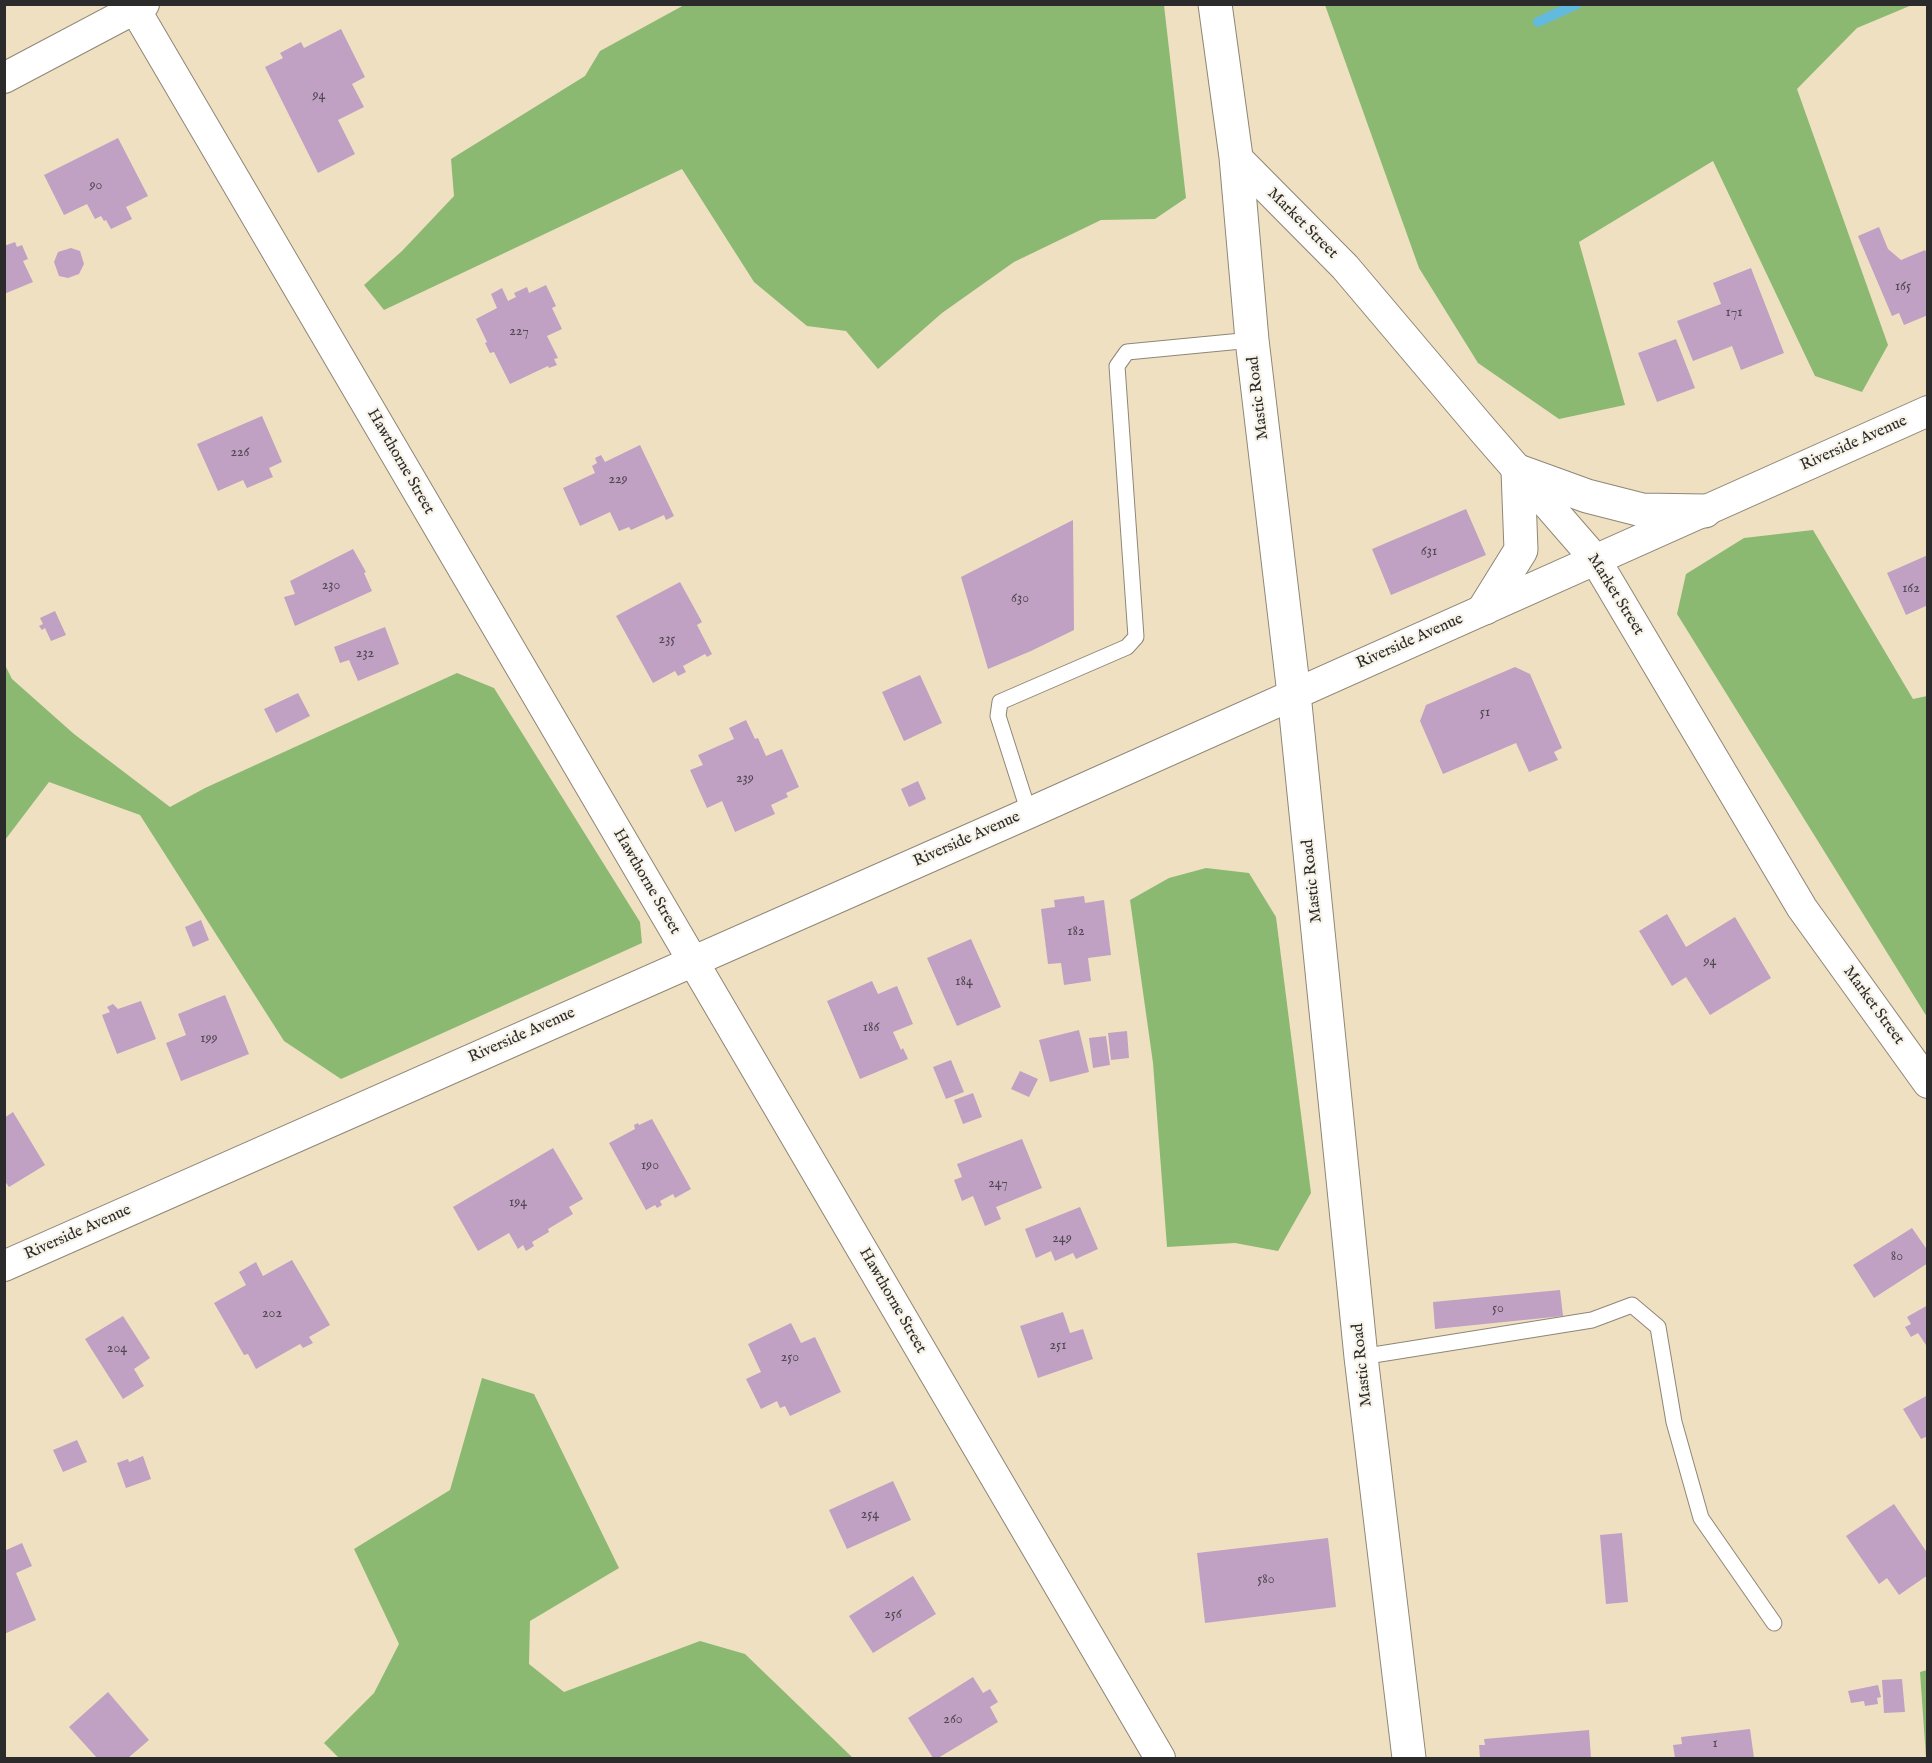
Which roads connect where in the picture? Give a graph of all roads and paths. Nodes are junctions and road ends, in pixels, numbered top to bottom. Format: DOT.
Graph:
graph roads {
  1 [pos="1215,4"];
  2 [pos="137,6"];
  3 [pos="4,78"];
  4 [pos="1236,157"];
  5 [pos="1252,340"];
  6 [pos="1928,411"];
  7 [pos="1518,471"];
  8 [pos="1706,511"];
  9 [pos="1595,560"];
  10 [pos="1485,608"];
  11 [pos="1294,694"];
  12 [pos="1029,813"];
  13 [pos="692,961"];
  14 [pos="1928,1083"];
  15 [pos="4,1266"];
  16 [pos="1361,1357"];
  17 [pos="1774,1623"];
  18 [pos="1160,1758"];
  19 [pos="1409,1758"];
  1 -- 4 [label="main road, Mastic Road"];
  2 -- 3 [label="street"];
  2 -- 13 [label="street, Hawthorne Street"];
  4 -- 5 [label="main road, Mastic Road"];
  4 -- 7 [label="street, Market Street"];
  5 -- 11 [label="main road, Mastic Road"];
  5 -- 12 [label="lane"];
  6 -- 8 [label="street, Riverside Avenue"];
  7 -- 8 [label="main road"];
  7 -- 9 [label="street, Market Street"];
  7 -- 10 [label="main road"];
  8 -- 9 [label="street, Riverside Avenue"];
  9 -- 10 [label="street, Riverside Avenue"];
  9 -- 14 [label="street, Market Street"];
  10 -- 11 [label="street, Riverside Avenue"];
  11 -- 12 [label="street, Riverside Avenue"];
  11 -- 16 [label="main road, Mastic Road"];
  12 -- 13 [label="street, Riverside Avenue"];
  13 -- 15 [label="street, Riverside Avenue"];
  13 -- 18 [label="street, Hawthorne Street"];
  16 -- 17 [label="lane"];
  16 -- 19 [label="main road, Mastic Road"];
}
